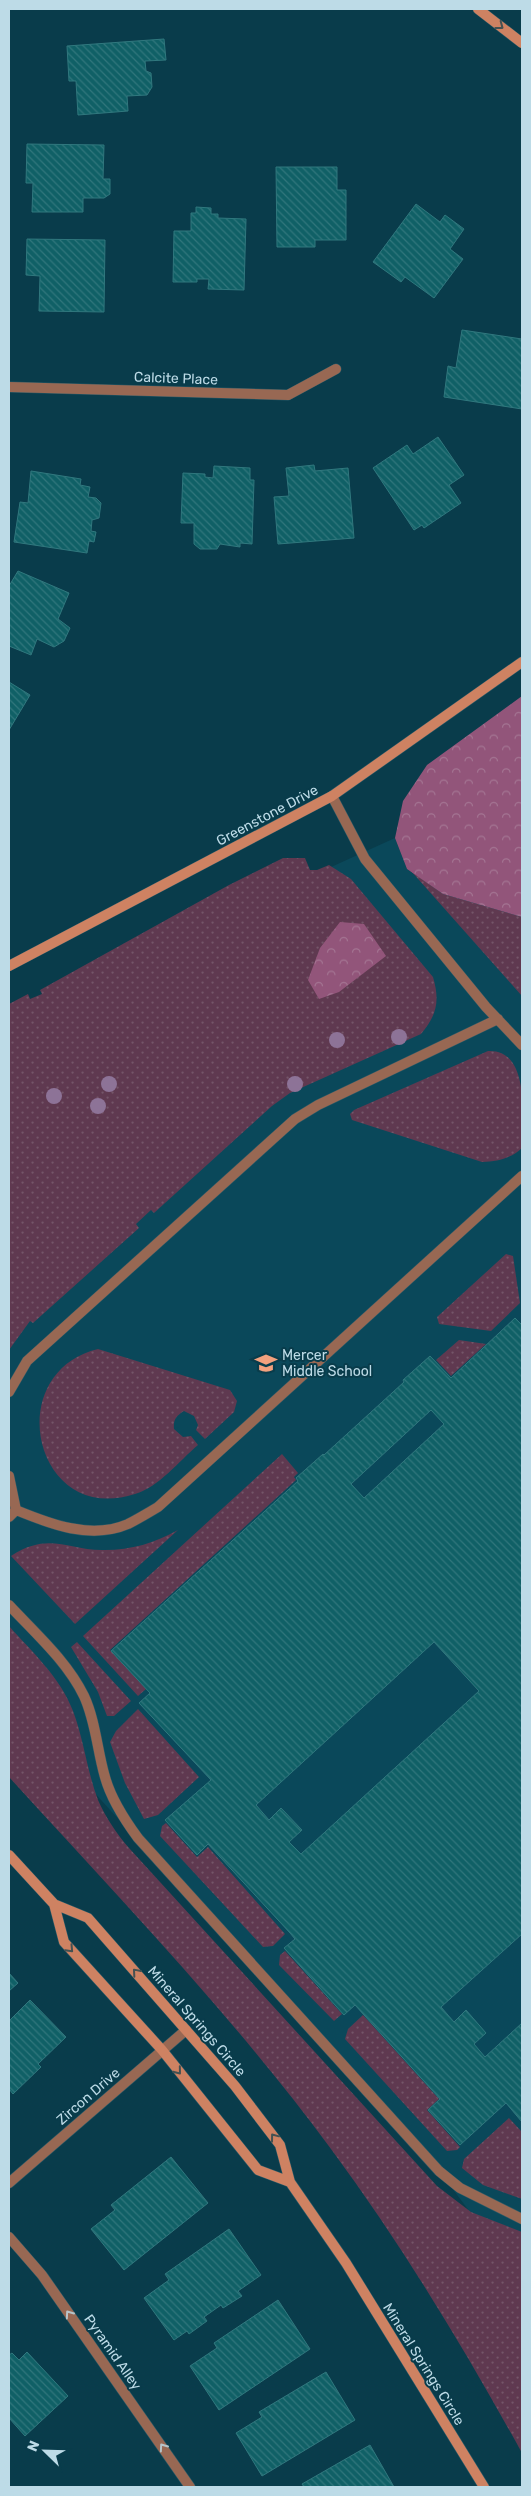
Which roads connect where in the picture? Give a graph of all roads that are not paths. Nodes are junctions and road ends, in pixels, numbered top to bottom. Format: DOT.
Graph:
graph roads {
  1 [pos="478,9"];
  2 [pos="522,43"];
  3 [pos="336,368"];
  4 [pos="9,388"];
  5 [pos="522,662"];
  6 [pos="332,796"];
  7 [pos="9,966"];
  8 [pos="498,1019"];
  9 [pos="522,1045"];
  10 [pos="522,1176"];
  11 [pos="9,1392"];
  12 [pos="9,1476"];
  13 [pos="12,1513"];
  14 [pos="9,1605"];
  15 [pos="9,1855"];
  16 [pos="54,1904"];
  17 [pos="186,2030"];
  18 [pos="162,2050"];
  19 [pos="290,2182"];
  20 [pos="9,2183"];
  21 [pos="522,2220"];
  22 [pos="9,2237"];
  23 [pos="190,2487"];
  24 [pos="484,2487"];
  1 -- 2 [label="street, one-way"];
  3 -- 4 [label="street, Calcite Place"];
  5 -- 6 [label="street, Greenstone Drive"];
  6 -- 7 [label="street, Greenstone Drive"];
  6 -- 8 [label="street"];
  8 -- 9 [label="street"];
  8 -- 11 [label="street"];
  10 -- 13 [label="street"];
  12 -- 13 [label="street"];
  14 -- 21 [label="street"];
  15 -- 16 [label="street, Mineral Springs Circle"];
  17 -- 16 [label="street, Mineral Springs Circle, one-way"];
  16 -- 18 [label="street, Mineral Springs Circle, one-way"];
  17 -- 18 [label="street, Zircon Drive"];
  19 -- 17 [label="street, Mineral Springs Circle, one-way"];
  18 -- 19 [label="street, Mineral Springs Circle, one-way"];
  18 -- 20 [label="street, Zircon Drive"];
  19 -- 24 [label="street, Mineral Springs Circle"];
  23 -- 22 [label="street, Pyramid Alley, one-way"];
}
